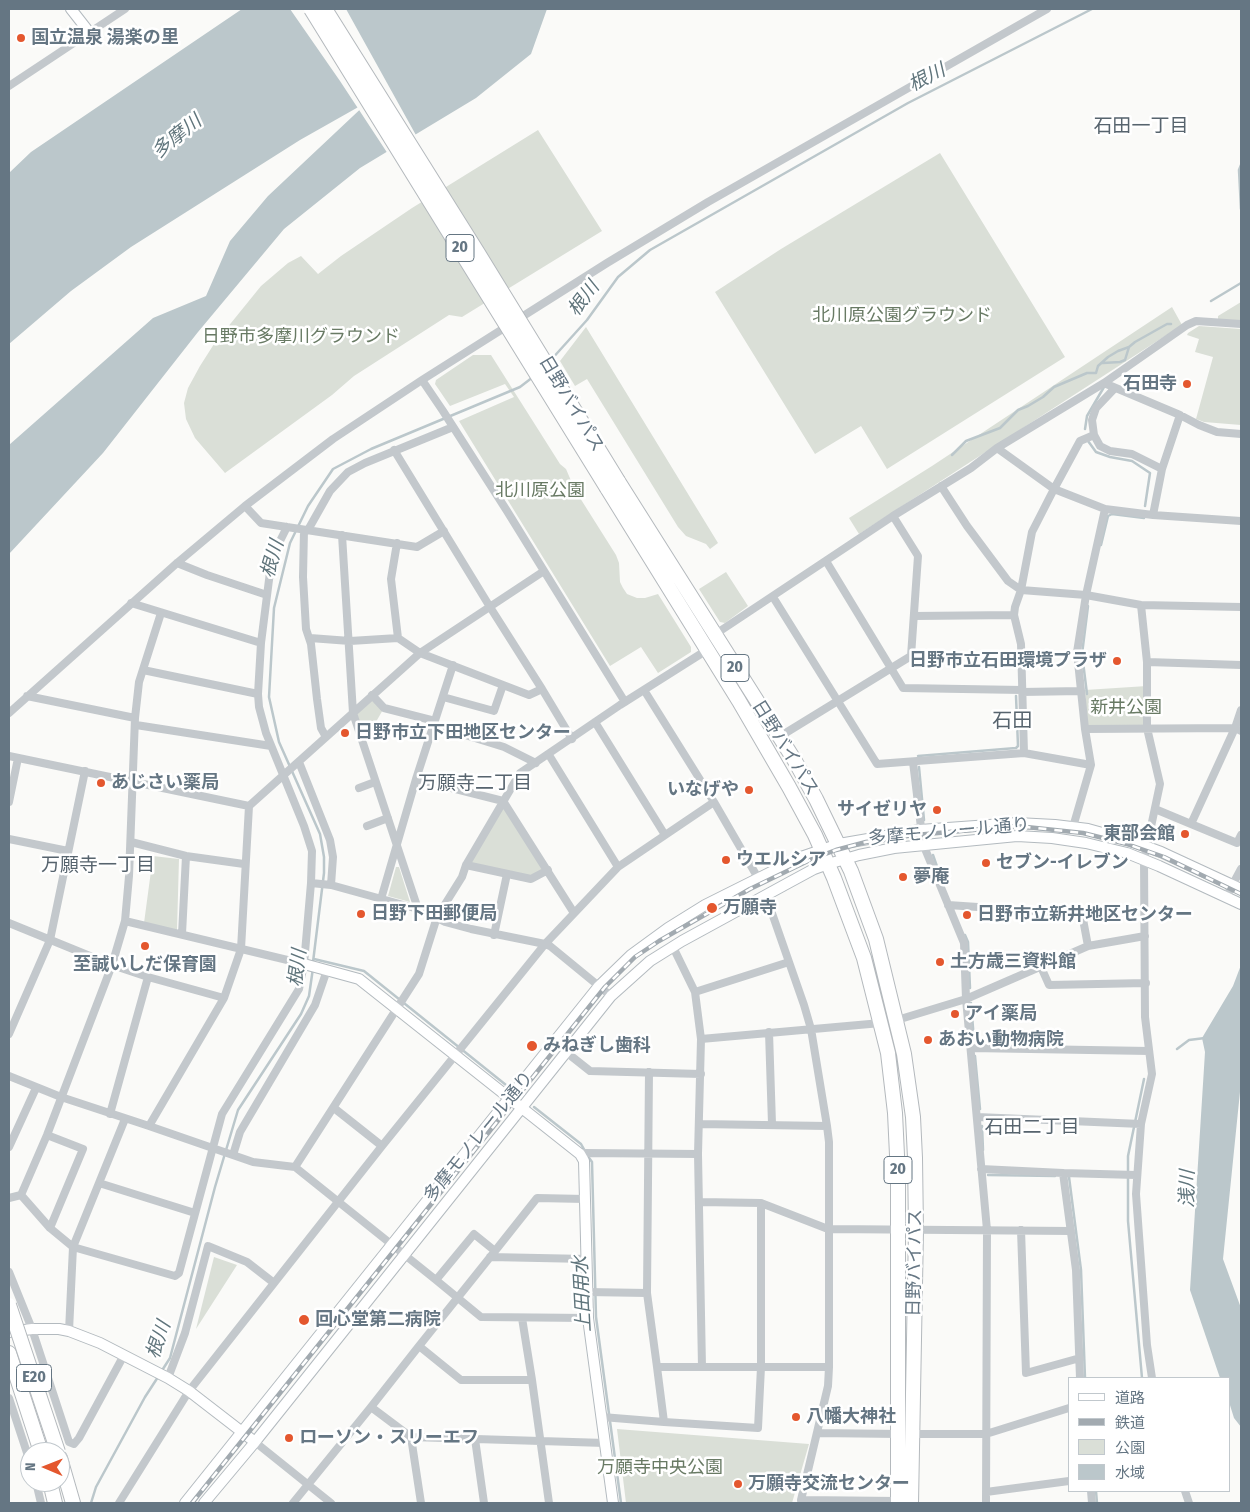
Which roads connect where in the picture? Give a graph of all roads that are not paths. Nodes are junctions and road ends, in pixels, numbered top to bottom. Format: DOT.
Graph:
graph roads {
  1 [pos="71,9"];
  2 [pos="125,9"];
  3 [pos="303,9"];
  4 [pos="311,9"];
  5 [pos="325,9"];
  6 [pos="330,9"];
  7 [pos="1047,9"];
  8 [pos="90,32"];
  9 [pos="347,57"];
  10 [pos="9,86"];
  11 [pos="1241,324"];
  12 [pos="422,380"];
  13 [pos="1104,382"];
  14 [pos="1115,388"];
  15 [pos="1180,415"];
  16 [pos="452,424"];
  17 [pos="1241,434"];
  18 [pos="1094,435"];
  19 [pos="997,448"];
  20 [pos="394,450"];
  21 [pos="1162,469"];
  22 [pos="612,484"];
  23 [pos="941,486"];
  24 [pos="1054,489"];
  25 [pos="244,506"];
  26 [pos="1105,508"];
  27 [pos="1154,515"];
  28 [pos="893,516"];
  29 [pos="1241,521"];
  30 [pos="288,528"];
  31 [pos="305,530"];
  32 [pos="444,531"];
  33 [pos="342,535"];
  34 [pos="397,543"];
  35 [pos="826,562"];
  36 [pos="177,563"];
  37 [pos="544,571"];
  38 [pos="1021,590"];
  39 [pos="267,595"];
  40 [pos="1086,595"];
  41 [pos="773,597"];
  42 [pos="131,603"];
  43 [pos="1141,605"];
  44 [pos="490,607"];
  45 [pos="1241,607"];
  46 [pos="161,613"];
  47 [pos="1014,615"];
  48 [pos="914,616"];
  49 [pos="714,635"];
  50 [pos="310,638"];
  51 [pos="398,638"];
  52 [pos="350,641"];
  53 [pos="261,643"];
  54 [pos="707,650"];
  55 [pos="420,653"];
  56 [pos="1147,662"];
  57 [pos="453,665"];
  58 [pos="1241,665"];
  59 [pos="891,668"];
  60 [pos="143,670"];
  61 [pos="503,685"];
  62 [pos="542,689"];
  63 [pos="644,690"];
  64 [pos="1022,691"];
  65 [pos="1081,691"];
  66 [pos="258,694"];
  67 [pos="372,694"];
  68 [pos="28,696"];
  69 [pos="443,697"];
  70 [pos="837,700"];
  71 [pos="625,702"];
  72 [pos="1241,710"];
  73 [pos="9,713"];
  74 [pos="353,713"];
  75 [pos="136,721"];
  76 [pos="596,722"];
  77 [pos="434,723"];
  78 [pos="1147,728"];
  79 [pos="1085,729"];
  80 [pos="1238,730"];
  81 [pos="326,737"];
  82 [pos="780,737"];
  83 [pos="572,739"];
  84 [pos="271,746"];
  85 [pos="1024,753"];
  86 [pos="549,754"];
  87 [pos="9,756"];
  88 [pos="18,758"];
  89 [pos="914,762"];
  90 [pos="297,763"];
  91 [pos="536,763"];
  92 [pos="1091,765"];
  93 [pos="85,771"];
  94 [pos="285,774"];
  95 [pos="416,779"];
  96 [pos="133,781"];
  97 [pos="375,782"];
  98 [pos="359,788"];
  99 [pos="503,801"];
  100 [pos="9,802"];
  101 [pos="714,802"];
  102 [pos="249,806"];
  103 [pos="1155,809"];
  104 [pos="388,818"];
  105 [pos="1191,824"];
  106 [pos="367,826"];
  107 [pos="1073,827"];
  108 [pos="920,830"];
  109 [pos="665,835"];
  110 [pos="1241,835"];
  111 [pos="9,839"];
  112 [pos="131,842"];
  113 [pos="397,843"];
  114 [pos="839,844"];
  115 [pos="923,844"];
  116 [pos="1146,846"];
  117 [pos="821,849"];
  118 [pos="68,851"];
  119 [pos="186,856"];
  120 [pos="845,859"];
  121 [pos="1144,860"];
  122 [pos="244,864"];
  123 [pos="466,864"];
  124 [pos="828,864"];
  125 [pos="618,867"];
  126 [pos="1241,869"];
  127 [pos="548,870"];
  128 [pos="507,874"];
  129 [pos="758,878"];
  130 [pos="311,883"];
  131 [pos="331,885"];
  132 [pos="1237,886"];
  133 [pos="766,896"];
  134 [pos="1228,898"];
  135 [pos="382,900"];
  136 [pos="948,904"];
  137 [pos="1241,904"];
  138 [pos="418,909"];
  139 [pos="574,913"];
  140 [pos="437,918"];
  141 [pos="125,921"];
  142 [pos="9,923"];
  143 [pos="182,934"];
  144 [pos="494,935"];
  145 [pos="1145,936"];
  146 [pos="50,940"];
  147 [pos="545,944"];
  148 [pos="1088,946"];
  149 [pos="672,947"];
  150 [pos="241,949"];
  151 [pos="789,962"];
  152 [pos="304,964"];
  153 [pos="112,965"];
  154 [pos="1041,967"];
  155 [pos="327,970"];
  156 [pos="148,977"];
  157 [pos="1146,983"];
  158 [pos="599,986"];
  159 [pos="695,992"];
  160 [pos="611,996"];
  161 [pos="224,998"];
  162 [pos="966,998"];
  163 [pos="398,1007"];
  164 [pos="897,1020"];
  165 [pos="881,1023"];
  166 [pos="810,1029"];
  167 [pos="768,1032"];
  168 [pos="9,1034"];
  169 [pos="701,1039"];
  170 [pos="971,1048"];
  171 [pos="1149,1051"];
  172 [pos="566,1052"];
  173 [pos="457,1054"];
  174 [pos="649,1072"];
  175 [pos="701,1074"];
  176 [pos="9,1076"];
  177 [pos="36,1088"];
  178 [pos="61,1097"];
  179 [pos="510,1099"];
  180 [pos="334,1108"];
  181 [pos="521,1108"];
  182 [pos="110,1114"];
  183 [pos="977,1117"];
  184 [pos="125,1119"];
  185 [pos="699,1124"];
  186 [pos="772,1124"];
  187 [pos="1140,1124"];
  188 [pos="149,1126"];
  189 [pos="827,1126"];
  190 [pos="47,1135"];
  191 [pos="382,1146"];
  192 [pos="9,1147"];
  193 [pos="215,1148"];
  194 [pos="582,1154"];
  195 [pos="647,1154"];
  196 [pos="698,1154"];
  197 [pos="231,1155"];
  198 [pos="295,1167"];
  199 [pos="981,1169"];
  200 [pos="1063,1173"];
  201 [pos="1135,1175"];
  202 [pos="99,1183"];
  203 [pos="20,1196"];
  204 [pos="9,1198"];
  205 [pos="585,1199"];
  206 [pos="338,1201"];
  207 [pos="700,1202"];
  208 [pos="761,1203"];
  209 [pos="195,1213"];
  210 [pos="50,1228"];
  211 [pos="828,1229"];
  212 [pos="898,1230"];
  213 [pos="916,1230"];
  214 [pos="987,1230"];
  215 [pos="1021,1230"];
  216 [pos="1071,1231"];
  217 [pos="392,1244"];
  218 [pos="73,1247"];
  219 [pos="404,1254"];
  220 [pos="492,1254"];
  221 [pos="586,1260"];
  222 [pos="9,1272"];
  223 [pos="436,1280"];
  224 [pos="274,1283"];
  225 [pos="589,1292"];
  226 [pos="647,1293"];
  227 [pos="457,1297"];
  228 [pos="9,1305"];
  229 [pos="522,1318"];
  230 [pos="588,1318"];
  231 [pos="32,1329"];
  232 [pos="69,1331"];
  233 [pos="9,1332"];
  234 [pos="419,1346"];
  235 [pos="9,1353"];
  236 [pos="124,1355"];
  237 [pos="1080,1358"];
  238 [pos="657,1367"];
  239 [pos="702,1367"];
  240 [pos="761,1367"];
  241 [pos="829,1368"];
  242 [pos="166,1377"];
  243 [pos="1080,1377"];
  244 [pos="1152,1377"];
  245 [pos="532,1380"];
  246 [pos="189,1391"];
  247 [pos="9,1398"];
  248 [pos="371,1407"];
  249 [pos="1068,1408"];
  250 [pos="603,1417"];
  251 [pos="664,1422"];
  252 [pos="242,1432"];
  253 [pos="817,1433"];
  254 [pos="905,1434"];
  255 [pos="986,1434"];
  256 [pos="412,1437"];
  257 [pos="476,1440"];
  258 [pos="23,1442"];
  259 [pos="38,1442"];
  260 [pos="55,1442"];
  261 [pos="255,1442"];
  262 [pos="540,1442"];
  263 [pos="605,1443"];
  264 [pos="1068,1481"];
  265 [pos="308,1485"];
  266 [pos="986,1492"];
  267 [pos="902,1502"];
  268 [pos="120,1503"];
  269 [pos="185,1503"];
  270 [pos="204,1503"];
  271 [pos="293,1503"];
  272 [pos="331,1503"];
  273 [pos="422,1503"];
  274 [pos="484,1503"];
  275 [pos="549,1503"];
  276 [pos="613,1503"];
  277 [pos="986,1503"];
  1 -- 8 [label="main road"];
  2 -- 8 [label="street"];
  3 -- 9 [label="highway, bridge"];
  4 -- 9 [label="highway, 日野バイパス / 20, bridge"];
  5 -- 9 [label="highway, 日野バイパス / 20, bridge"];
  6 -- 9 [label="highway, bridge"];
  7 -- 12 [label="street"];
  8 -- 10 [label="street"];
  9 -- 22 [label="highway, 日野バイパス / 20, bridge"];
  11 -- 13 [label="street"];
  12 -- 16 [label="street"];
  12 -- 25 [label="street"];
  13 -- 14 [label="street"];
  13 -- 19 [label="street"];
  14 -- 15 [label="street"];
  14 -- 18 [label="street"];
  15 -- 17 [label="street"];
  15 -- 21 [label="street"];
  16 -- 20 [label="street"];
  16 -- 37 [label="street"];
  18 -- 21 [label="street"];
  18 -- 24 [label="street"];
  19 -- 23 [label="street"];
  19 -- 24 [label="street"];
  20 -- 31 [label="street"];
  20 -- 32 [label="street"];
  21 -- 27 [label="street"];
  22 -- 49 [label="highway, 日野バイパス / 20"];
  22 -- 54 [label="highway, 日野バイパス / 20"];
  23 -- 28 [label="street"];
  23 -- 38 [label="street"];
  24 -- 26 [label="street"];
  24 -- 38 [label="street"];
  25 -- 30 [label="street"];
  25 -- 36 [label="street"];
  26 -- 27 [label="street"];
  26 -- 40 [label="street"];
  27 -- 29 [label="street"];
  28 -- 35 [label="street"];
  28 -- 48 [label="street"];
  30 -- 31 [label="street"];
  30 -- 39 [label="street"];
  31 -- 33 [label="street"];
  31 -- 50 [label="street"];
  32 -- 34 [label="street"];
  32 -- 44 [label="street"];
  33 -- 34 [label="street"];
  33 -- 52 [label="street"];
  34 -- 51 [label="street"];
  35 -- 41 [label="street"];
  35 -- 59 [label="street"];
  36 -- 39 [label="street"];
  36 -- 42 [label="street"];
  37 -- 44 [label="street"];
  37 -- 71 [label="street"];
  38 -- 40 [label="street"];
  38 -- 47 [label="street"];
  39 -- 53 [label="street"];
  40 -- 43 [label="street"];
  40 -- 65 [label="street"];
  41 -- 49 [label="street"];
  41 -- 70 [label="street"];
  42 -- 46 [label="street"];
  42 -- 68 [label="street"];
  43 -- 45 [label="street"];
  43 -- 56 [label="street"];
  44 -- 55 [label="street"];
  44 -- 62 [label="street"];
  46 -- 53 [label="street"];
  46 -- 60 [label="street"];
  47 -- 48 [label="street"];
  47 -- 64 [label="street"];
  48 -- 59 [label="street"];
  49 -- 82 [label="highway, 日野バイパス / 20"];
  50 -- 52 [label="street"];
  50 -- 81 [label="street"];
  51 -- 52 [label="street"];
  51 -- 55 [label="street"];
  52 -- 74 [label="street"];
  53 -- 66 [label="street"];
  54 -- 63 [label="street"];
  54 -- 117 [label="highway, 日野バイパス / 20"];
  55 -- 57 [label="street"];
  55 -- 67 [label="street"];
  56 -- 58 [label="street"];
  56 -- 78 [label="street"];
  57 -- 61 [label="street"];
  57 -- 69 [label="street"];
  59 -- 64 [label="street"];
  59 -- 70 [label="street"];
  60 -- 66 [label="street"];
  60 -- 75 [label="street"];
  61 -- 62 [label="street"];
  61 -- 69 [label="street"];
  62 -- 83 [label="street"];
  63 -- 71 [label="street"];
  63 -- 101 [label="street"];
  64 -- 65 [label="street"];
  64 -- 85 [label="street"];
  65 -- 79 [label="street"];
  66 -- 84 [label="street"];
  67 -- 74 [label="street"];
  67 -- 77 [label="street"];
  68 -- 73 [label="street"];
  68 -- 75 [label="street"];
  69 -- 77 [label="street"];
  70 -- 82 [label="street"];
  70 -- 89 [label="street"];
  71 -- 76 [label="street"];
  72 -- 80 [label="street"];
  74 -- 81 [label="street"];
  74 -- 97 [label="street"];
  75 -- 84 [label="street"];
  75 -- 96 [label="street"];
  76 -- 83 [label="street"];
  76 -- 109 [label="street"];
  77 -- 91 [label="street"];
  77 -- 95 [label="street"];
  78 -- 79 [label="street"];
  78 -- 80 [label="street"];
  78 -- 103 [label="street"];
  79 -- 92 [label="street"];
  80 -- 105 [label="street"];
  81 -- 90 [label="street"];
  82 -- 114 [label="highway, 日野バイパス / 20"];
  83 -- 86 [label="street"];
  84 -- 94 [label="street"];
  85 -- 89 [label="street"];
  85 -- 92 [label="street"];
  86 -- 91 [label="street"];
  86 -- 125 [label="street"];
  87 -- 88 [label="street"];
  88 -- 93 [label="street"];
  88 -- 100 [label="street"];
  89 -- 108 [label="street"];
  90 -- 94 [label="street"];
  90 -- 131 [label="street"];
  91 -- 99 [label="street"];
  92 -- 107 [label="street"];
  93 -- 96 [label="street"];
  93 -- 118 [label="street"];
  94 -- 102 [label="street"];
  94 -- 130 [label="street"];
  95 -- 99 [label="street"];
  95 -- 113 [label="street"];
  96 -- 102 [label="street"];
  96 -- 112 [label="street"];
  97 -- 98 [label="street"];
  97 -- 104 [label="street"];
  99 -- 123 [label="street"];
  99 -- 127 [label="street"];
  101 -- 109 [label="street"];
  101 -- 129 [label="street"];
  102 -- 122 [label="street"];
  103 -- 105 [label="street"];
  103 -- 116 [label="street"];
  104 -- 106 [label="street"];
  104 -- 113 [label="street"];
  105 -- 110 [label="street"];
  107 -- 108 [label="main road, 多摩モノレール通り"];
  107 -- 116 [label="main road, 多摩モノレール通り"];
  108 -- 114 [label="main road, 多摩モノレール通り"];
  108 -- 115 [label="street"];
  109 -- 125 [label="street"];
  111 -- 118 [label="street"];
  112 -- 119 [label="street"];
  112 -- 141 [label="street"];
  113 -- 135 [label="street"];
  113 -- 138 [label="street"];
  114 -- 117 [label="main road, 多摩モノレール通り"];
  114 -- 120 [label="highway, 日野バイパス / 20"];
  115 -- 120 [label="main road, 多摩モノレール通り"];
  115 -- 121 [label="main road, 多摩モノレール通り"];
  115 -- 136 [label="street"];
  116 -- 121 [label="street"];
  116 -- 132 [label="main road, 多摩モノレール通り"];
  117 -- 124 [label="highway, 日野バイパス / 20"];
  117 -- 129 [label="main road, 多摩モノレール通り"];
  118 -- 146 [label="street"];
  119 -- 122 [label="street"];
  119 -- 143 [label="street"];
  120 -- 124 [label="main road, 多摩モノレール通り"];
  120 -- 164 [label="highway, 日野バイパス / 20"];
  121 -- 134 [label="main road, 多摩モノレール通り"];
  121 -- 145 [label="street"];
  122 -- 150 [label="street"];
  123 -- 128 [label="street"];
  123 -- 140 [label="street"];
  124 -- 133 [label="main road, 多摩モノレール通り"];
  124 -- 165 [label="highway, 日野バイパス / 20"];
  125 -- 139 [label="street"];
  126 -- 132 [label="street"];
  127 -- 128 [label="street"];
  127 -- 139 [label="street"];
  128 -- 144 [label="street"];
  129 -- 158 [label="main road, 多摩モノレール通り"];
  130 -- 131 [label="street"];
  130 -- 152 [label="street"];
  131 -- 135 [label="street"];
  132 -- 134 [label="street"];
  133 -- 149 [label="main road, 多摩モノレール通り"];
  133 -- 151 [label="street"];
  134 -- 137 [label="main road, 多摩モノレール通り"];
  135 -- 138 [label="street"];
  136 -- 148 [label="street"];
  136 -- 162 [label="street"];
  138 -- 140 [label="street"];
  139 -- 147 [label="street"];
  140 -- 144 [label="street"];
  140 -- 163 [label="street"];
  141 -- 143 [label="street"];
  141 -- 153 [label="street"];
  142 -- 146 [label="street"];
  143 -- 150 [label="street"];
  144 -- 147 [label="street"];
  145 -- 148 [label="street"];
  145 -- 157 [label="street"];
  146 -- 153 [label="street"];
  146 -- 168 [label="street"];
  147 -- 158 [label="street"];
  147 -- 173 [label="street"];
  148 -- 154 [label="street"];
  149 -- 159 [label="street"];
  149 -- 160 [label="main road, 多摩モノレール通り"];
  150 -- 152 [label="street"];
  150 -- 161 [label="street"];
  151 -- 159 [label="street"];
  151 -- 166 [label="street"];
  152 -- 155 [label="main road"];
  152 -- 193 [label="street"];
  153 -- 156 [label="street"];
  153 -- 178 [label="street"];
  154 -- 157 [label="street"];
  154 -- 162 [label="street"];
  155 -- 163 [label="main road"];
  155 -- 197 [label="street"];
  156 -- 161 [label="street"];
  156 -- 182 [label="street"];
  157 -- 171 [label="street"];
  158 -- 160 [label="street"];
  158 -- 179 [label="main road, 多摩モノレール通り"];
  159 -- 169 [label="street"];
  160 -- 172 [label="main road, 多摩モノレール通り"];
  161 -- 188 [label="street"];
  162 -- 164 [label="street"];
  162 -- 170 [label="street"];
  163 -- 173 [label="main road"];
  163 -- 180 [label="street"];
  164 -- 213 [label="highway, 日野バイパス / 20"];
  165 -- 166 [label="street"];
  165 -- 212 [label="highway, 日野バイパス / 20"];
  166 -- 167 [label="street"];
  166 -- 189 [label="street"];
  167 -- 169 [label="street"];
  167 -- 186 [label="street"];
  169 -- 175 [label="street"];
  170 -- 171 [label="street"];
  170 -- 183 [label="street"];
  171 -- 187 [label="street"];
  172 -- 174 [label="street"];
  172 -- 181 [label="main road, 多摩モノレール通り"];
  173 -- 179 [label="main road"];
  173 -- 191 [label="street"];
  174 -- 175 [label="street"];
  174 -- 195 [label="street"];
  175 -- 185 [label="street"];
  176 -- 177 [label="street"];
  177 -- 178 [label="street"];
  177 -- 192 [label="street"];
  178 -- 182 [label="street"];
  178 -- 190 [label="street"];
  179 -- 181 [label="main road"];
  179 -- 217 [label="main road, 多摩モノレール通り"];
  180 -- 191 [label="street"];
  180 -- 198 [label="street"];
  181 -- 194 [label="main road"];
  181 -- 219 [label="main road, 多摩モノレール通り"];
  182 -- 184 [label="street"];
  183 -- 187 [label="street"];
  183 -- 199 [label="street"];
  184 -- 188 [label="street"];
  184 -- 202 [label="street"];
  185 -- 186 [label="street"];
  185 -- 196 [label="street"];
  186 -- 189 [label="street"];
  187 -- 201 [label="street"];
  188 -- 193 [label="street"];
  189 -- 211 [label="street"];
  190 -- 203 [label="street"];
  190 -- 210 [label="street"];
  191 -- 206 [label="street"];
  193 -- 197 [label="street"];
  193 -- 209 [label="street"];
  194 -- 195 [label="street"];
  194 -- 205 [label="main road"];
  195 -- 196 [label="street"];
  195 -- 226 [label="street"];
  196 -- 207 [label="street"];
  197 -- 198 [label="street"];
  198 -- 206 [label="street"];
  199 -- 200 [label="street"];
  199 -- 214 [label="street"];
  200 -- 201 [label="street"];
  200 -- 216 [label="street"];
  201 -- 244 [label="street"];
  202 -- 209 [label="street"];
  202 -- 218 [label="street"];
  203 -- 204 [label="street"];
  203 -- 210 [label="street"];
  205 -- 220 [label="street"];
  205 -- 221 [label="main road"];
  206 -- 217 [label="street"];
  206 -- 224 [label="street"];
  207 -- 208 [label="street"];
  207 -- 239 [label="street"];
  208 -- 211 [label="street"];
  208 -- 240 [label="street"];
  209 -- 218 [label="street"];
  210 -- 218 [label="street"];
  211 -- 212 [label="street"];
  211 -- 241 [label="street"];
  212 -- 213 [label="street"];
  212 -- 254 [label="highway, 日野バイパス / 20"];
  213 -- 214 [label="street"];
  213 -- 254 [label="highway, 日野バイパス / 20"];
  214 -- 215 [label="street"];
  214 -- 255 [label="street"];
  215 -- 216 [label="street"];
  215 -- 237 [label="street"];
  216 -- 237 [label="street"];
  217 -- 219 [label="street"];
  217 -- 252 [label="main road, 多摩モノレール通り"];
  218 -- 232 [label="street"];
  219 -- 223 [label="street"];
  219 -- 261 [label="main road, 多摩モノレール通り"];
  220 -- 221 [label="street"];
  220 -- 223 [label="street"];
  220 -- 227 [label="street"];
  221 -- 225 [label="main road"];
  222 -- 231 [label="street"];
  223 -- 227 [label="street"];
  224 -- 242 [label="street"];
  224 -- 246 [label="street"];
  225 -- 226 [label="street"];
  225 -- 230 [label="main road"];
  226 -- 238 [label="street"];
  227 -- 229 [label="street"];
  227 -- 234 [label="street"];
  228 -- 260 [label="highway, E20, bridge"];
  229 -- 230 [label="street"];
  229 -- 245 [label="street"];
  230 -- 250 [label="main road"];
  231 -- 232 [label="main road"];
  231 -- 233 [label="main road"];
  231 -- 236 [label="street"];
  232 -- 236 [label="main road"];
  234 -- 245 [label="street"];
  234 -- 248 [label="street"];
  235 -- 259 [label="highway, E20"];
  236 -- 242 [label="main road"];
  237 -- 243 [label="street"];
  238 -- 239 [label="street"];
  238 -- 251 [label="street"];
  239 -- 240 [label="street"];
  240 -- 241 [label="street"];
  240 -- 251 [label="street"];
  241 -- 253 [label="street"];
  242 -- 246 [label="main road"];
  245 -- 262 [label="street"];
  246 -- 252 [label="main road"];
  246 -- 268 [label="street"];
  247 -- 258 [label="street"];
  248 -- 256 [label="street"];
  248 -- 265 [label="street"];
  249 -- 255 [label="street"];
  250 -- 251 [label="street"];
  250 -- 263 [label="main road"];
  252 -- 261 [label="main road"];
  252 -- 269 [label="main road, 多摩モノレール通り"];
  253 -- 254 [label="street"];
  253 -- 267 [label="street"];
  254 -- 255 [label="street"];
  254 -- 267 [label="highway, 日野バイパス / 20"];
  255 -- 266 [label="street"];
  256 -- 257 [label="street"];
  256 -- 273 [label="street"];
  257 -- 262 [label="street"];
  257 -- 274 [label="street"];
  261 -- 265 [label="street"];
  261 -- 270 [label="main road, 多摩モノレール通り"];
  262 -- 263 [label="street"];
  262 -- 275 [label="street"];
  263 -- 276 [label="main road"];
  264 -- 266 [label="street"];
  265 -- 271 [label="street"];
  265 -- 272 [label="street"];
  266 -- 277 [label="street"];
}
